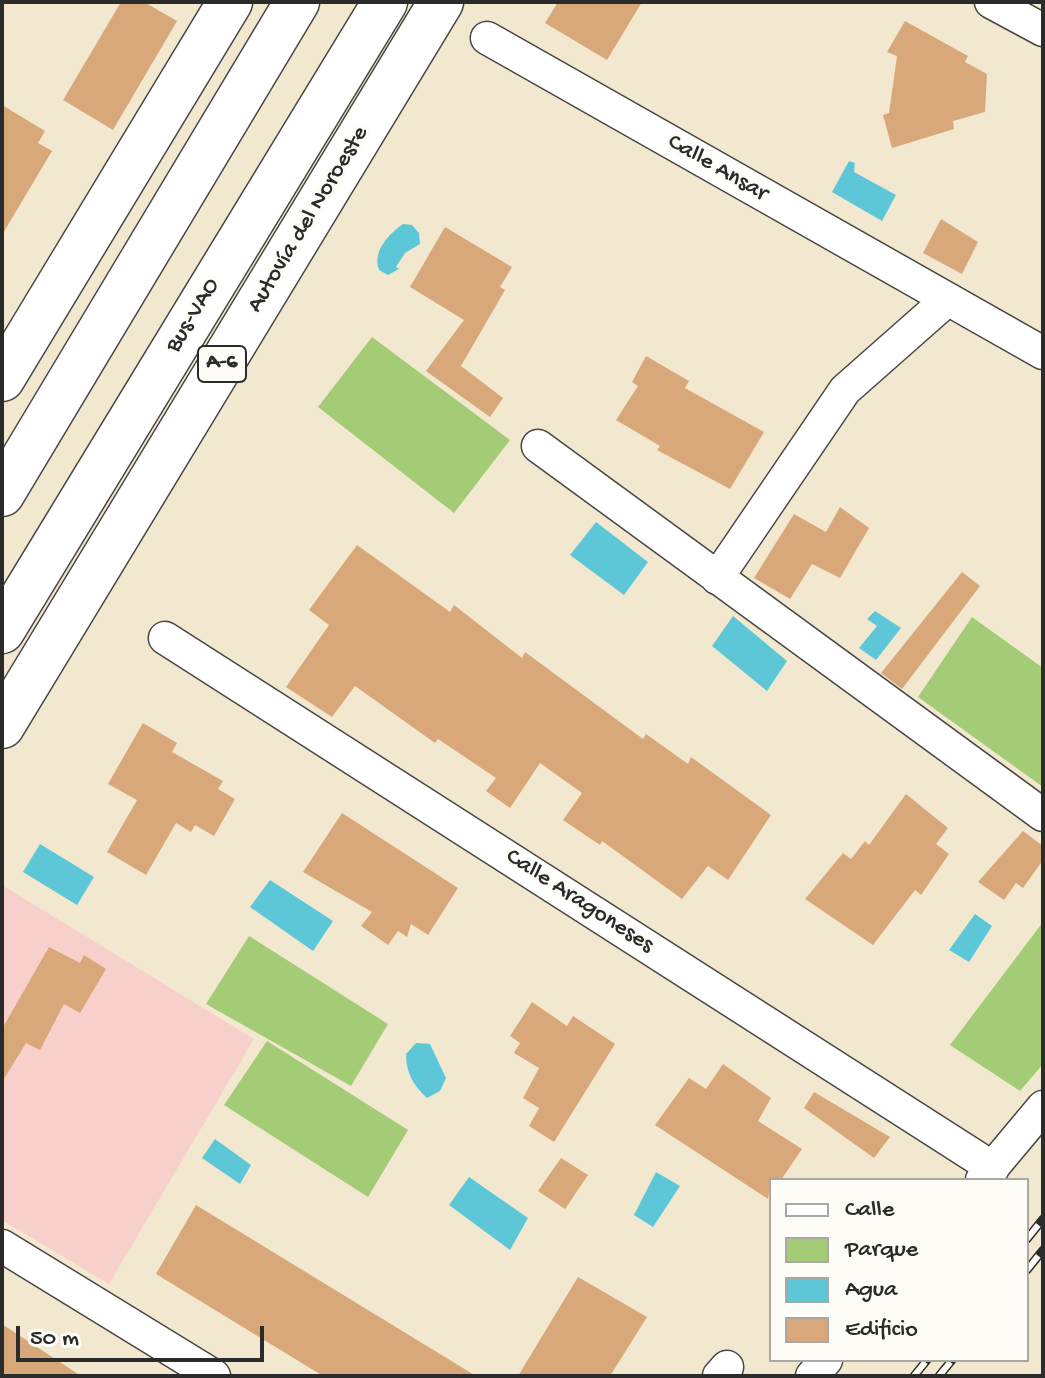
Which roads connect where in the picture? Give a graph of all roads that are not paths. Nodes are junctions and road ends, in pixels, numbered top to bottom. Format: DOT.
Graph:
graph roads {
  1 [pos="230,2"];
  2 [pos="297,2"];
  3 [pos="353,2"];
  4 [pos="385,2"];
  5 [pos="441,2"];
  6 [pos="991,2"];
  7 [pos="1043,30"];
  8 [pos="487,38"];
  9 [pos="947,300"];
  10 [pos="1043,353"];
  11 [pos="2,379"];
  12 [pos="538,446"];
  13 [pos="2,494"];
  14 [pos="717,578"];
  15 [pos="2,590"];
  16 [pos="2,631"];
  17 [pos="165,638"];
  18 [pos="2,726"];
  19 [pos="1043,815"];
  20 [pos="1043,1107"];
  21 [pos="988,1174"];
  22 [pos="14,1253"];
  23 [pos="214,1376"];
  1 -- 11 [label="highway"];
  2 -- 13 [label="highway"];
  3 -- 15 [label="highway"];
  4 -- 16 [label="highway, Bus-VAO"];
  5 -- 18 [label="highway, Autovía del Noroeste / A-6"];
  6 -- 7 [label="street"];
  8 -- 9 [label="street, Calle Ansar"];
  9 -- 10 [label="street, Calle Ansar"];
  9 -- 14 [label="street"];
  12 -- 14 [label="street"];
  14 -- 19 [label="street"];
  17 -- 21 [label="street, Calle Aragoneses"];
  20 -- 21 [label="street"];
  22 -- 23 [label="street"];
}
